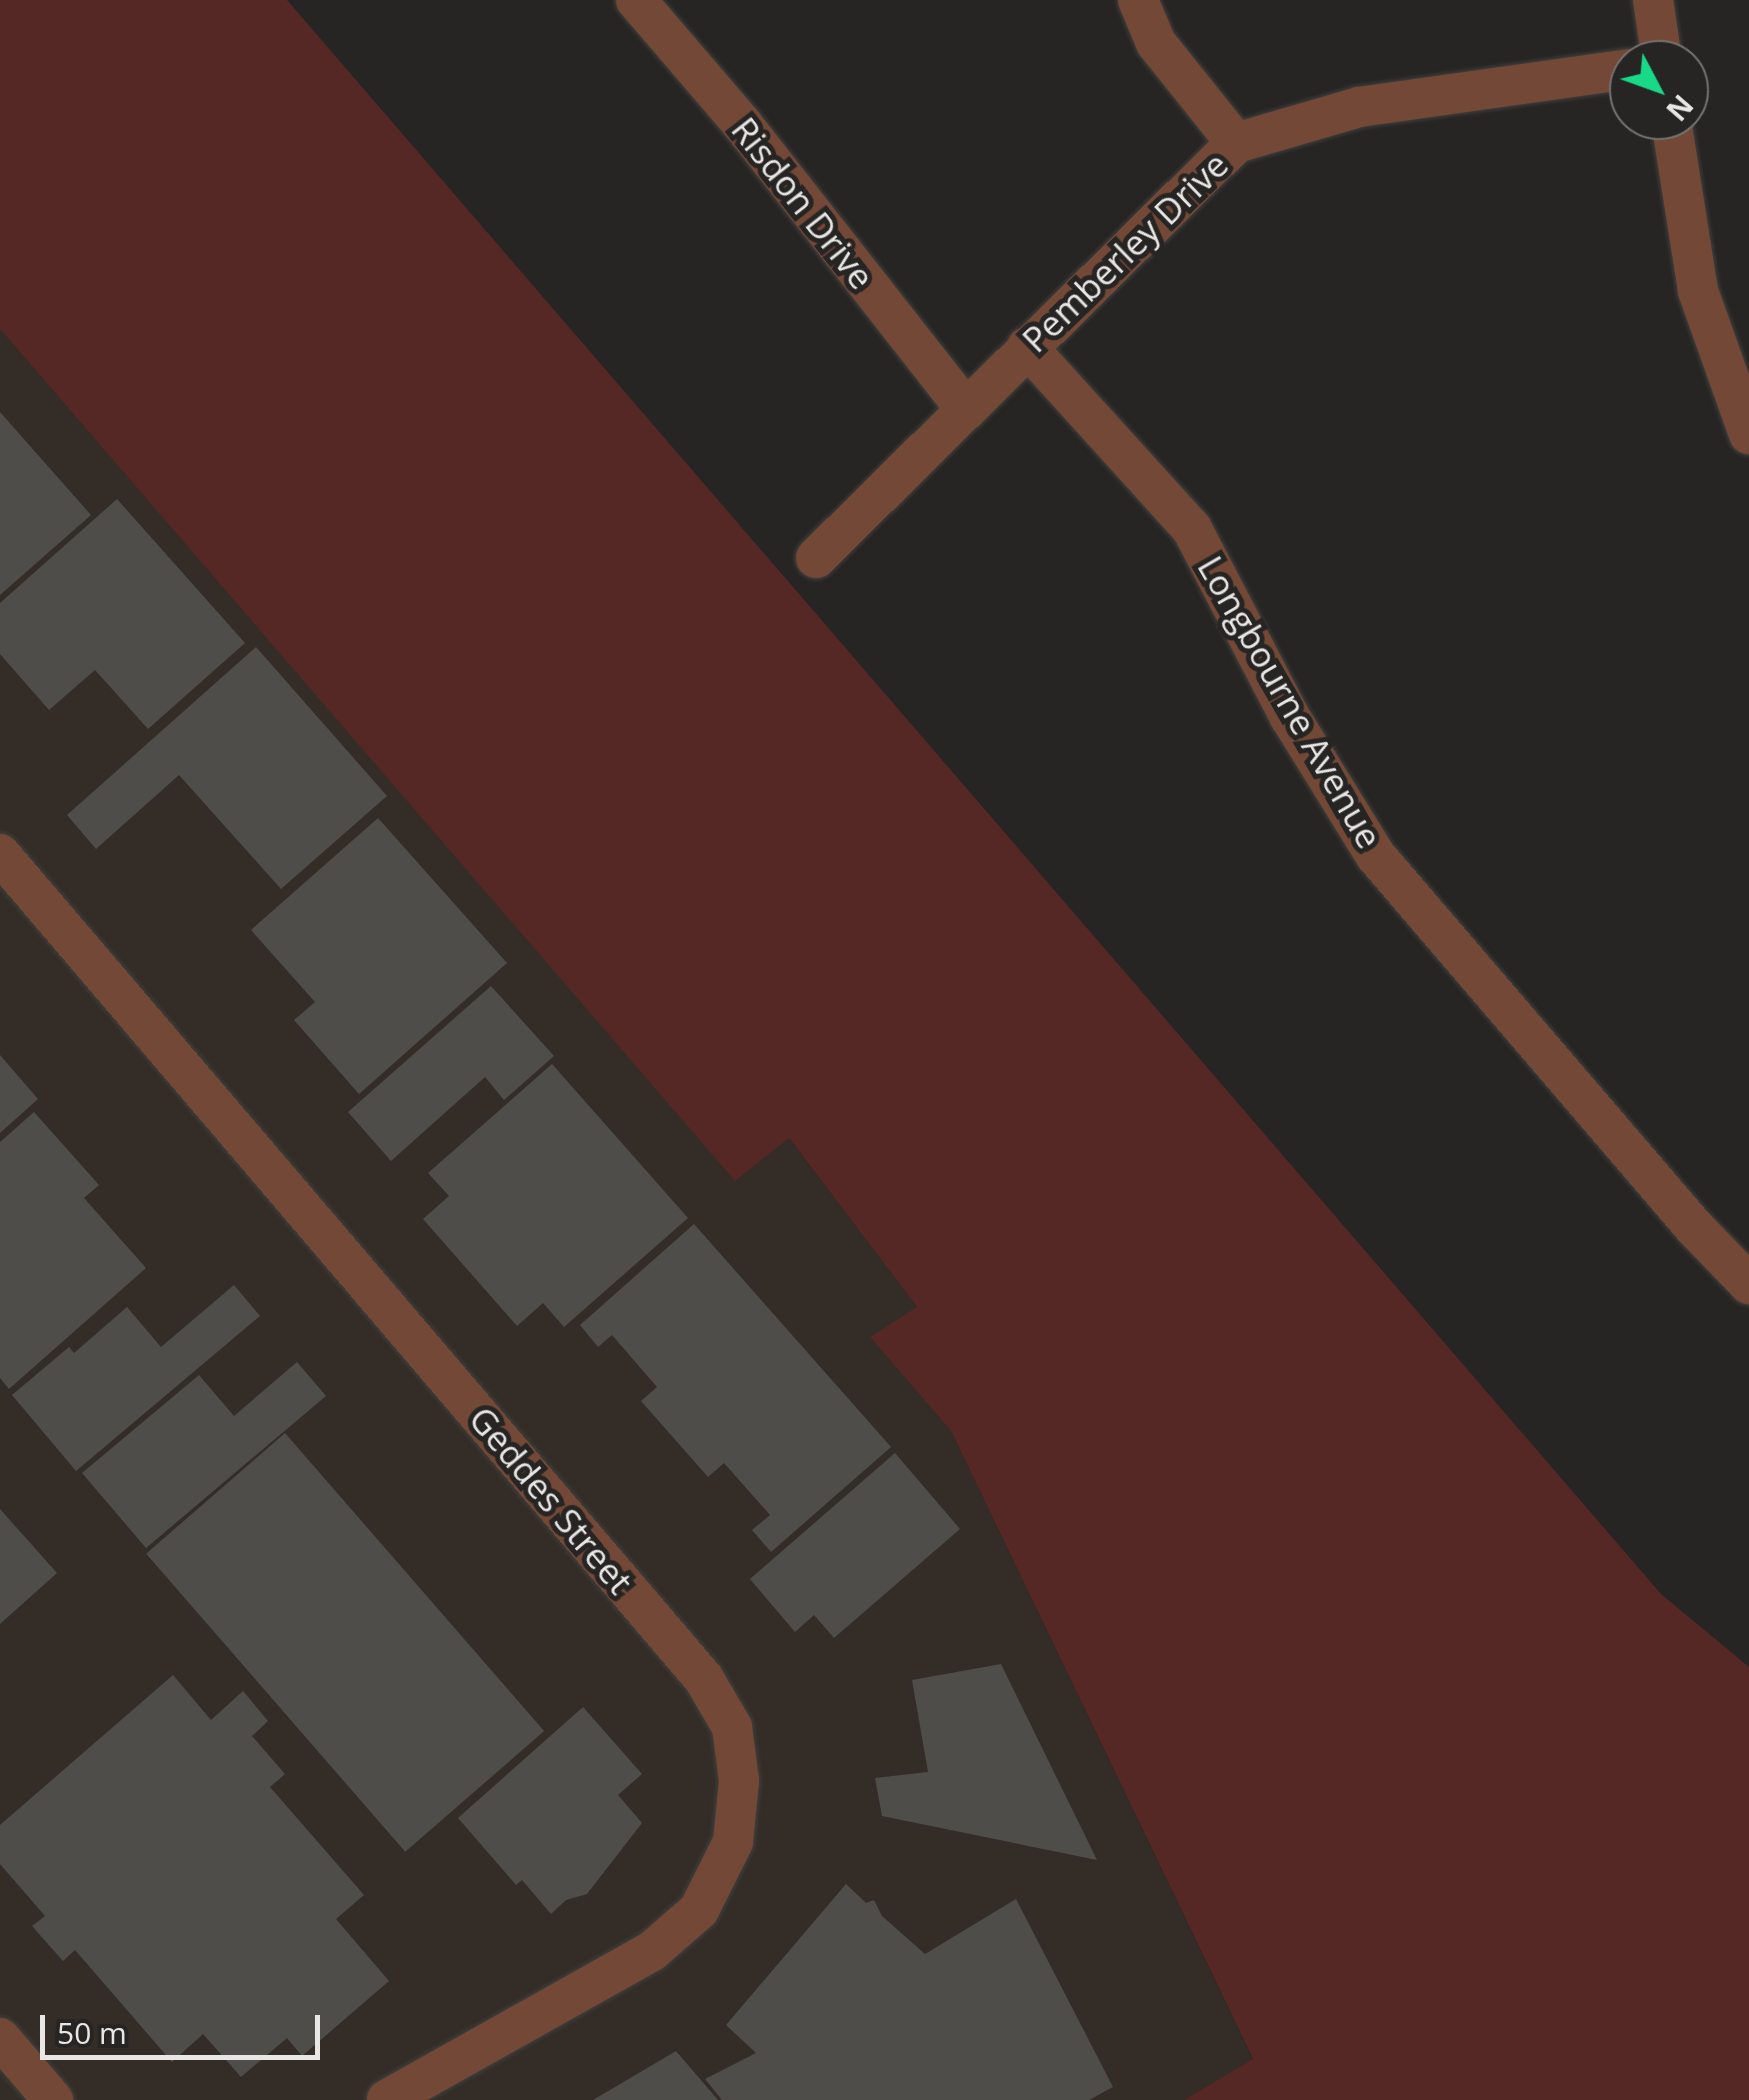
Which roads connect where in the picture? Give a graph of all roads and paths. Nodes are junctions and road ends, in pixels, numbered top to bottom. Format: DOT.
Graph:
graph roads {
  1 [pos="636,0"];
  2 [pos="1138,0"];
  3 [pos="1653,0"];
  4 [pos="1659,40"];
  5 [pos="1609,72"];
  6 [pos="1674,140"];
  7 [pos="1236,144"];
  8 [pos="1027,348"];
  9 [pos="966,409"];
  10 [pos="1748,429"];
  11 [pos="816,558"];
  12 [pos="0,854"];
  13 [pos="1749,1284"];
  14 [pos="0,2038"];
  15 [pos="52,2100"];
  16 [pos="387,2100"];
  1 -- 9 [label="street, Risdon Drive"];
  2 -- 7 [label="street"];
  3 -- 4 [label="street"];
  5 -- 7 [label="street, Pemberley Drive"];
  6 -- 10 [label="street"];
  7 -- 8 [label="street, Pemberley Drive"];
  8 -- 9 [label="street, Pemberley Drive"];
  8 -- 13 [label="street, Longbourne Avenue"];
  9 -- 11 [label="street, Pemberley Drive"];
  12 -- 16 [label="street, Geddes Street"];
  14 -- 15 [label="street"];
}
